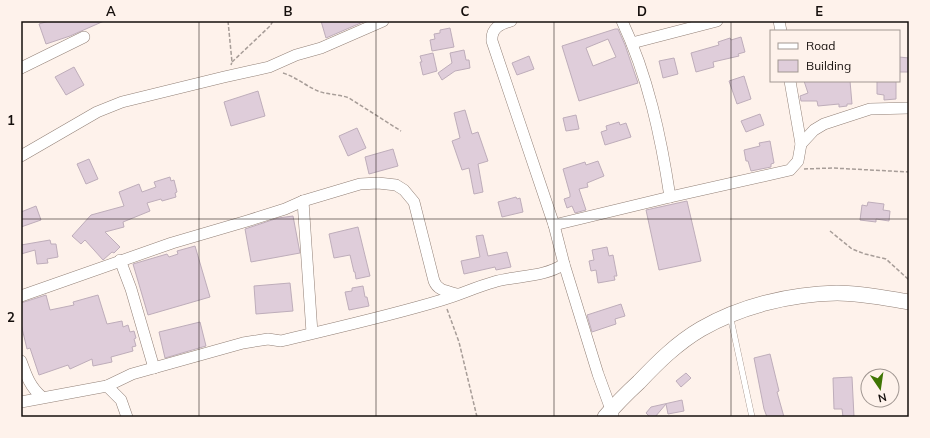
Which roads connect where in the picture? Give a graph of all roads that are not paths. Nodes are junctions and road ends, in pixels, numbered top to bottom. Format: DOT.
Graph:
graph roads {
  1 [pos="383,21"];
  2 [pos="511,21"];
  3 [pos="622,21"];
  4 [pos="717,21"];
  5 [pos="497,23"];
  6 [pos="84,37"];
  7 [pos="632,43"];
  8 [pos="21,68"];
  9 [pos="790,82"];
  10 [pos="909,108"];
  11 [pos="801,144"];
  12 [pos="21,156"];
  13 [pos="670,197"];
  14 [pos="303,201"];
  15 [pos="554,225"];
  16 [pos="120,260"];
  17 [pos="564,264"];
  18 [pos="457,294"];
  19 [pos="21,296"];
  20 [pos="909,302"];
  21 [pos="730,315"];
  22 [pos="312,333"];
  23 [pos="21,360"];
  24 [pos="154,368"];
  25 [pos="107,386"];
  26 [pos="42,397"];
  27 [pos="21,402"];
  28 [pos="610,415"];
  29 [pos="127,417"];
  30 [pos="752,417"];
  1 -- 12 [label="street"];
  2 -- 5 [label="street"];
  3 -- 7 [label="street"];
  4 -- 7 [label="street"];
  5 -- 15 [label="street"];
  6 -- 8 [label="street"];
  7 -- 13 [label="street"];
  9 -- 11 [label="street"];
  10 -- 11 [label="street"];
  11 -- 13 [label="street"];
  13 -- 15 [label="street"];
  14 -- 16 [label="street"];
  14 -- 18 [label="street"];
  14 -- 22 [label="street"];
  15 -- 17 [label="street"];
  16 -- 19 [label="street"];
  16 -- 24 [label="street"];
  17 -- 18 [label="street"];
  17 -- 28 [label="street"];
  18 -- 22 [label="street"];
  20 -- 21 [label="street"];
  21 -- 28 [label="street"];
  21 -- 30 [label="lane"];
  22 -- 24 [label="street"];
  23 -- 26 [label="street"];
  24 -- 25 [label="street"];
  25 -- 26 [label="street"];
  25 -- 29 [label="street"];
  26 -- 27 [label="street"];
}
